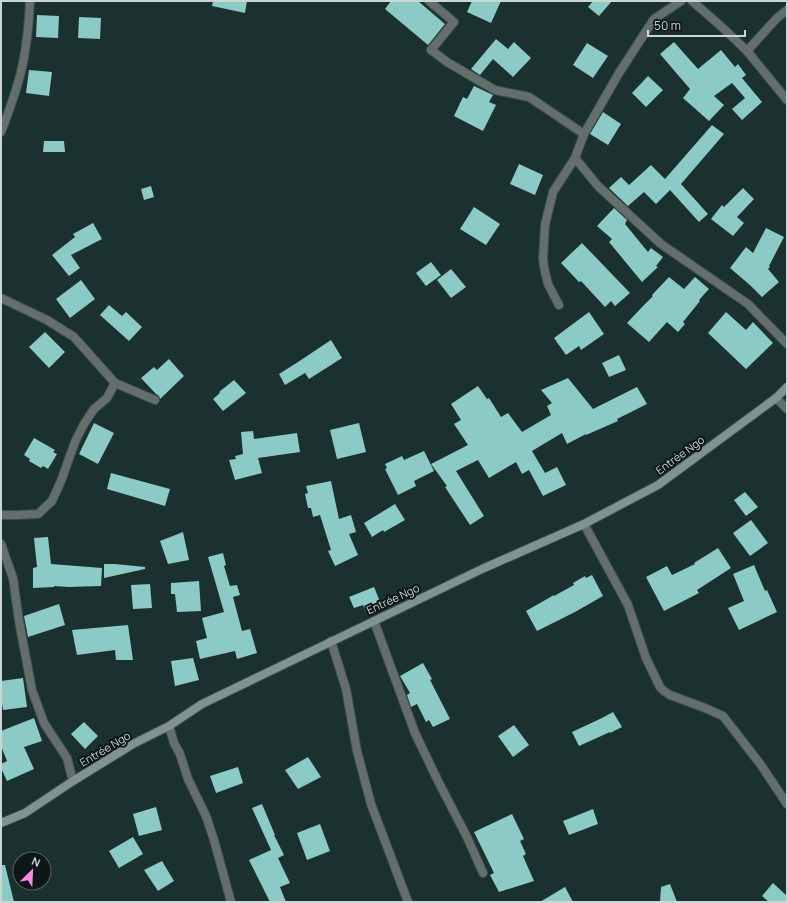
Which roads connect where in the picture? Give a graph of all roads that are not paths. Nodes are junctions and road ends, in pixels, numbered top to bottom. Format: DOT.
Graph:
graph roads {
  1 [pos="30,1"];
  2 [pos="429,1"];
  3 [pos="681,1"];
  4 [pos="692,1"];
  5 [pos="787,10"];
  6 [pos="747,51"];
  7 [pos="787,100"];
  8 [pos="1,132"];
  9 [pos="584,134"];
  10 [pos="575,158"];
  11 [pos="1,298"];
  12 [pos="559,305"];
  13 [pos="787,344"];
  14 [pos="115,382"];
  15 [pos="787,387"];
  16 [pos="776,398"];
  17 [pos="155,400"];
  18 [pos="787,409"];
  19 [pos="1,514"];
  20 [pos="584,524"];
  21 [pos="1,544"];
  22 [pos="374,620"];
  23 [pos="331,641"];
  24 [pos="168,726"];
  25 [pos="73,780"];
  26 [pos="787,804"];
  27 [pos="1,823"];
  28 [pos="483,873"];
  29 [pos="231,902"];
  30 [pos="408,902"];
  1 -- 8 [label="street"];
  2 -- 9 [label="street"];
  3 -- 9 [label="street"];
  4 -- 6 [label="street"];
  5 -- 6 [label="street"];
  6 -- 7 [label="street"];
  9 -- 10 [label="street"];
  10 -- 12 [label="street"];
  10 -- 13 [label="street"];
  11 -- 14 [label="street"];
  14 -- 17 [label="street"];
  14 -- 19 [label="street"];
  15 -- 16 [label="street, Entrée Ngo"];
  16 -- 18 [label="street"];
  16 -- 20 [label="street, Entrée Ngo"];
  20 -- 22 [label="street, Entrée Ngo"];
  20 -- 26 [label="street"];
  21 -- 25 [label="street"];
  22 -- 23 [label="street, Entrée Ngo"];
  22 -- 28 [label="street"];
  23 -- 24 [label="street, Entrée Ngo"];
  23 -- 30 [label="street"];
  24 -- 25 [label="street, Entrée Ngo"];
  24 -- 29 [label="street"];
  25 -- 27 [label="street, Entrée Ngo"];
}
